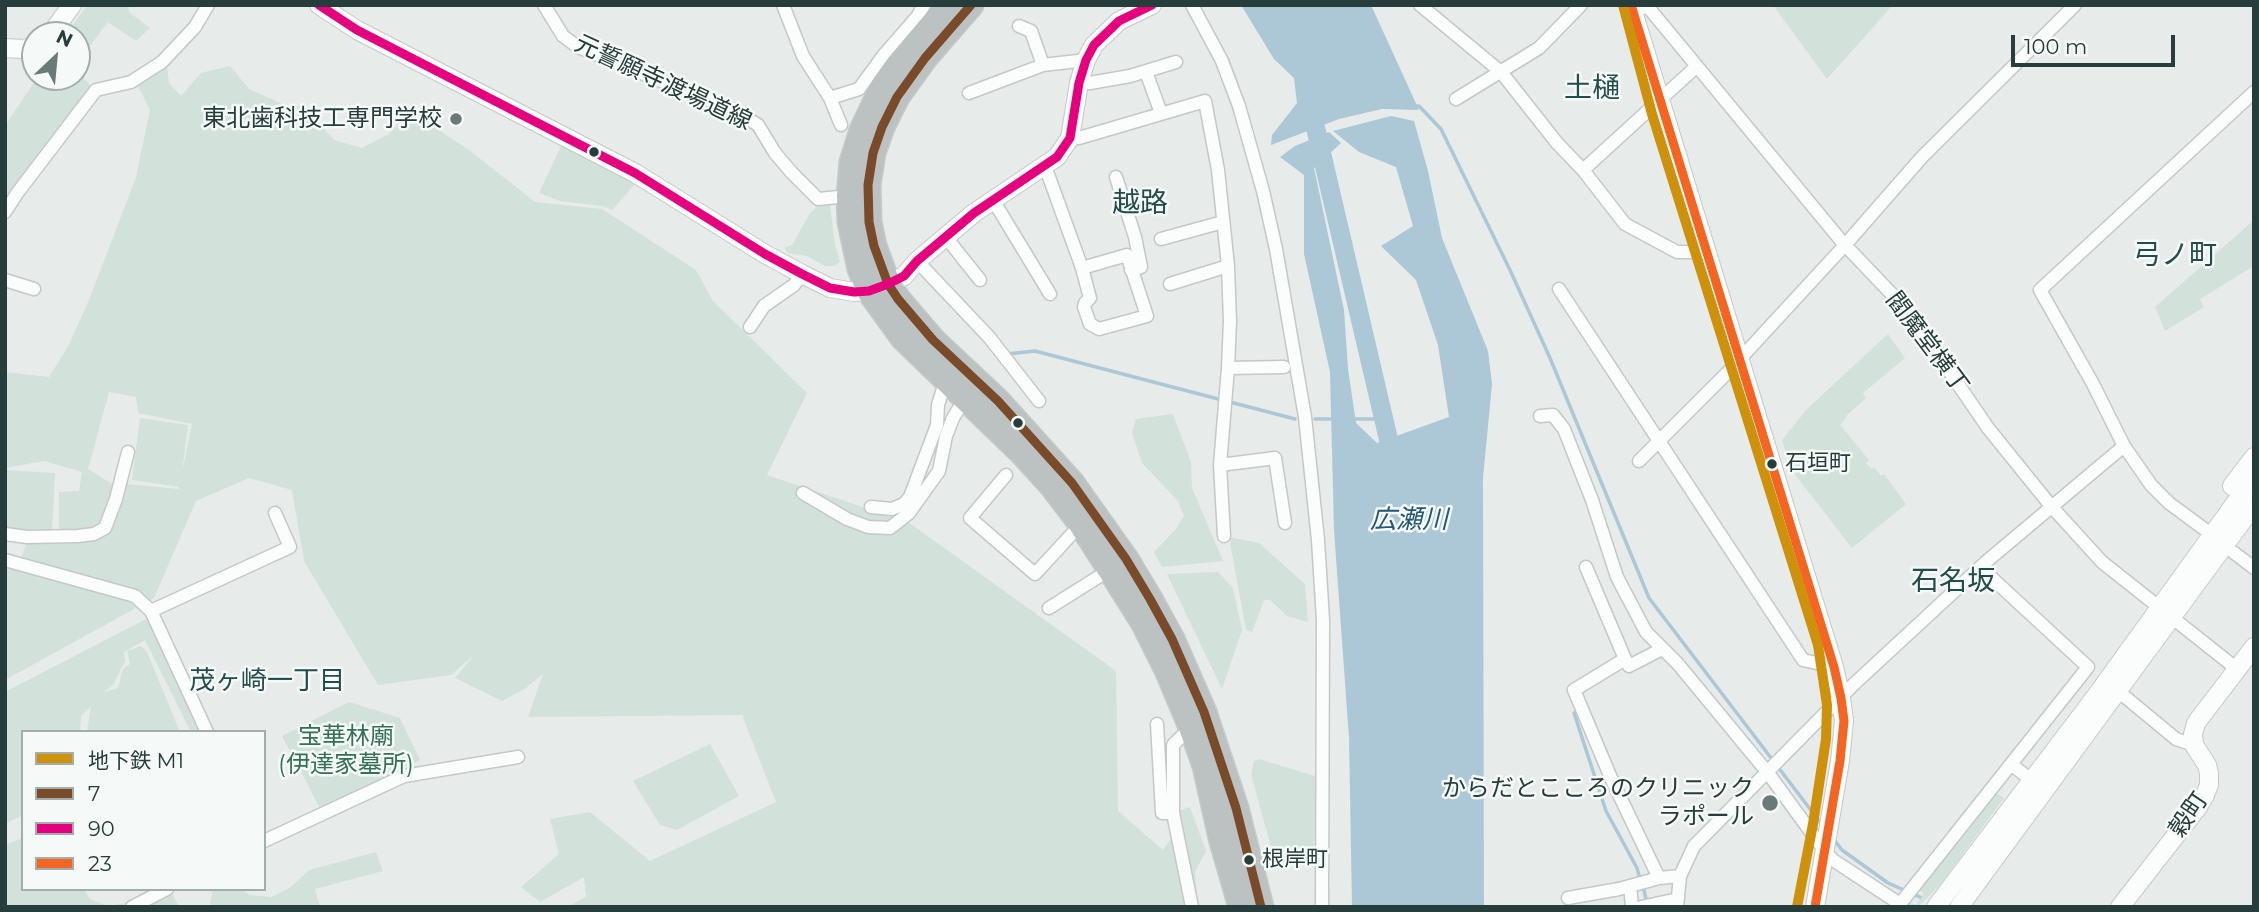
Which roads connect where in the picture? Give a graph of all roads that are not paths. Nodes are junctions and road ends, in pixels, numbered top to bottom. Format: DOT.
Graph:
graph roads {
  1 [pos="72,5"];
  2 [pos="208,5"];
  3 [pos="544,5"];
  4 [pos="783,5"];
  5 [pos="924,5"];
  6 [pos="949,5"];
  7 [pos="971,5"];
  8 [pos="1192,5"];
  9 [pos="1420,5"];
  10 [pos="1581,5"];
  11 [pos="2075,5"];
  12 [pos="1150,6"];
  13 [pos="325,7"];
  14 [pos="1631,7"];
  15 [pos="60,21"];
  16 [pos="1019,26"];
  17 [pos="1086,60"];
  18 [pos="1175,62"];
  19 [pos="1044,65"];
  20 [pos="1697,66"];
  21 [pos="1146,72"];
  22 [pos="1501,72"];
  23 [pos="1079,83"];
  24 [pos="2254,92"];
  25 [pos="969,93"];
  26 [pos="830,98"];
  27 [pos="1456,99"];
  28 [pos="1661,100"];
  29 [pos="1161,113"];
  30 [pos="841,125"];
  31 [pos="1070,138"];
  32 [pos="1045,166"];
  33 [pos="1583,170"];
  34 [pos="1116,177"];
  35 [pos="849,196"];
  36 [pos="993,200"];
  37 [pos="5,212"];
  38 [pos="1223,222"];
  39 [pos="944,236"];
  40 [pos="1160,239"];
  41 [pos="1845,245"];
  42 [pos="1706,252"];
  43 [pos="917,261"];
  44 [pos="1228,266"];
  45 [pos="1082,268"];
  46 [pos="1131,270"];
  47 [pos="802,274"];
  48 [pos="5,280"];
  49 [pos="981,280"];
  50 [pos="1170,284"];
  51 [pos="879,287"];
  52 [pos="34,289"];
  53 [pos="1559,289"];
  54 [pos="1050,294"];
  55 [pos="750,327"];
  56 [pos="1739,358"];
  57 [pos="1284,367"];
  58 [pos="1228,368"];
  59 [pos="946,378"];
  60 [pos="966,397"];
  61 [pos="1039,401"];
  62 [pos="1540,416"];
  63 [pos="1659,442"];
  64 [pos="2124,446"];
  65 [pos="128,452"];
  66 [pos="2254,457"];
  67 [pos="1639,461"];
  68 [pos="1220,465"];
  69 [pos="1006,475"];
  70 [pos="2254,477"];
  71 [pos="803,493"];
  72 [pos="2254,505"];
  73 [pos="2051,506"];
  74 [pos="871,508"];
  75 [pos="275,513"];
  76 [pos="1285,523"];
  77 [pos="1081,524"];
  78 [pos="2254,524"];
  79 [pos="2208,532"];
  80 [pos="5,534"];
  81 [pos="1224,536"];
  82 [pos="2227,552"];
  83 [pos="5,560"];
  84 [pos="1586,567"];
  85 [pos="1981,568"];
  86 [pos="2254,568"];
  87 [pos="1111,569"];
  88 [pos="1049,608"];
  89 [pos="151,611"];
  90 [pos="2166,612"];
  91 [pos="2254,647"];
  92 [pos="1662,649"];
  93 [pos="1626,659"];
  94 [pos="1834,667"];
  95 [pos="2237,669"];
  96 [pos="2119,691"];
  97 [pos="1841,698"];
  98 [pos="1157,724"];
  99 [pos="1191,727"];
  100 [pos="206,730"];
  101 [pos="2194,745"];
  102 [pos="518,757"];
  103 [pos="2011,764"];
  104 [pos="1770,771"];
  105 [pos="2031,780"];
  106 [pos="1173,813"];
  107 [pos="1826,838"];
  108 [pos="266,840"];
  109 [pos="1680,876"];
  110 [pos="1655,879"];
  111 [pos="1633,885"];
  112 [pos="163,891"];
  113 [pos="1568,898"];
  114 [pos="1677,903"];
  115 [pos="1648,905"];
  116 [pos="132,907"];
  117 [pos="1192,907"];
  118 [pos="1241,907"];
  119 [pos="1261,907"];
  120 [pos="1322,907"];
  121 [pos="1632,907"];
  122 [pos="1815,907"];
  123 [pos="1936,907"];
  124 [pos="1959,907"];
  125 [pos="2120,907"];
  1 -- 15 [label="street"];
  2 -- 37 [label="street"];
  3 -- 35 [label="street, 元誓願寺渡場道線"];
  4 -- 26 [label="street"];
  5 -- 26 [label="street"];
  6 -- 35 [label="highway"];
  7 -- 51 [label="highway"];
  8 -- 120 [label="street"];
  9 -- 22 [label="street"];
  10 -- 22 [label="street"];
  11 -- 41 [label="street"];
  12 -- 17 [label="street"];
  13 -- 47 [label="street"];
  14 -- 20 [label="street, 閻魔堂横丁"];
  14 -- 28 [label="street"];
  16 -- 19 [label="street"];
  17 -- 19 [label="street"];
  17 -- 23 [label="street"];
  18 -- 21 [label="street"];
  19 -- 25 [label="street"];
  20 -- 28 [label="street"];
  20 -- 41 [label="street, 閻魔堂横丁"];
  21 -- 23 [label="street"];
  21 -- 29 [label="street"];
  22 -- 27 [label="street"];
  22 -- 33 [label="street"];
  23 -- 31 [label="street"];
  24 -- 64 [label="street"];
  26 -- 30 [label="street"];
  28 -- 33 [label="street"];
  28 -- 42 [label="street"];
  29 -- 31 [label="street"];
  29 -- 38 [label="street"];
  31 -- 32 [label="street"];
  32 -- 36 [label="street"];
  32 -- 45 [label="street"];
  33 -- 42 [label="street"];
  34 -- 46 [label="street"];
  35 -- 51 [label="highway"];
  36 -- 39 [label="street"];
  36 -- 54 [label="street"];
  38 -- 40 [label="street"];
  38 -- 44 [label="street"];
  39 -- 43 [label="street"];
  39 -- 49 [label="street"];
  41 -- 56 [label="street"];
  41 -- 73 [label="street, 閻魔堂横丁"];
  42 -- 56 [label="street"];
  43 -- 51 [label="street"];
  43 -- 61 [label="street"];
  44 -- 50 [label="street"];
  44 -- 58 [label="street"];
  45 -- 46 [label="street"];
  45 -- 46 [label="street"];
  47 -- 51 [label="street"];
  47 -- 55 [label="street"];
  48 -- 52 [label="street"];
  51 -- 59 [label="highway"];
  51 -- 119 [label="highway"];
  53 -- 63 [label="street"];
  56 -- 63 [label="street"];
  56 -- 94 [label="street"];
  57 -- 58 [label="street"];
  58 -- 68 [label="street"];
  59 -- 60 [label="highway"];
  59 -- 74 [label="street"];
  60 -- 71 [label="street"];
  60 -- 77 [label="highway"];
  62 -- 92 [label="street"];
  63 -- 67 [label="street"];
  63 -- 94 [label="street"];
  64 -- 73 [label="street"];
  64 -- 79 [label="street"];
  65 -- 80 [label="street"];
  66 -- 79 [label="street"];
  68 -- 76 [label="street"];
  68 -- 81 [label="street"];
  69 -- 77 [label="street"];
  70 -- 79 [label="street"];
  72 -- 82 [label="street"];
  73 -- 85 [label="street"];
  73 -- 90 [label="street, 閻魔堂横丁"];
  75 -- 89 [label="street"];
  77 -- 87 [label="highway"];
  78 -- 82 [label="street"];
  79 -- 90 [label="street"];
  82 -- 86 [label="street"];
  82 -- 90 [label="street"];
  83 -- 89 [label="street"];
  84 -- 93 [label="street"];
  85 -- 97 [label="street"];
  85 -- 103 [label="street"];
  87 -- 88 [label="street"];
  87 -- 99 [label="highway"];
  89 -- 100 [label="street"];
  90 -- 95 [label="street, 閻魔堂横丁"];
  90 -- 96 [label="street"];
  90 -- 105 [label="street"];
  91 -- 95 [label="street"];
  92 -- 93 [label="street"];
  92 -- 104 [label="street"];
  93 -- 110 [label="street"];
  94 -- 97 [label="street"];
  95 -- 101 [label="street"];
  96 -- 101 [label="street"];
  96 -- 124 [label="street"];
  97 -- 104 [label="street"];
  97 -- 107 [label="street"];
  98 -- 106 [label="street"];
  99 -- 106 [label="street"];
  99 -- 118 [label="highway"];
  101 -- 125 [label="street, 穀町"];
  102 -- 108 [label="street"];
  103 -- 105 [label="street"];
  103 -- 107 [label="street"];
  104 -- 107 [label="street"];
  104 -- 109 [label="street"];
  105 -- 123 [label="street"];
  106 -- 117 [label="street"];
  107 -- 122 [label="street"];
  109 -- 110 [label="street"];
  109 -- 114 [label="street"];
  110 -- 111 [label="street"];
  111 -- 113 [label="street"];
  111 -- 121 [label="street"];
  112 -- 116 [label="street"];
  114 -- 115 [label="street"];
}
